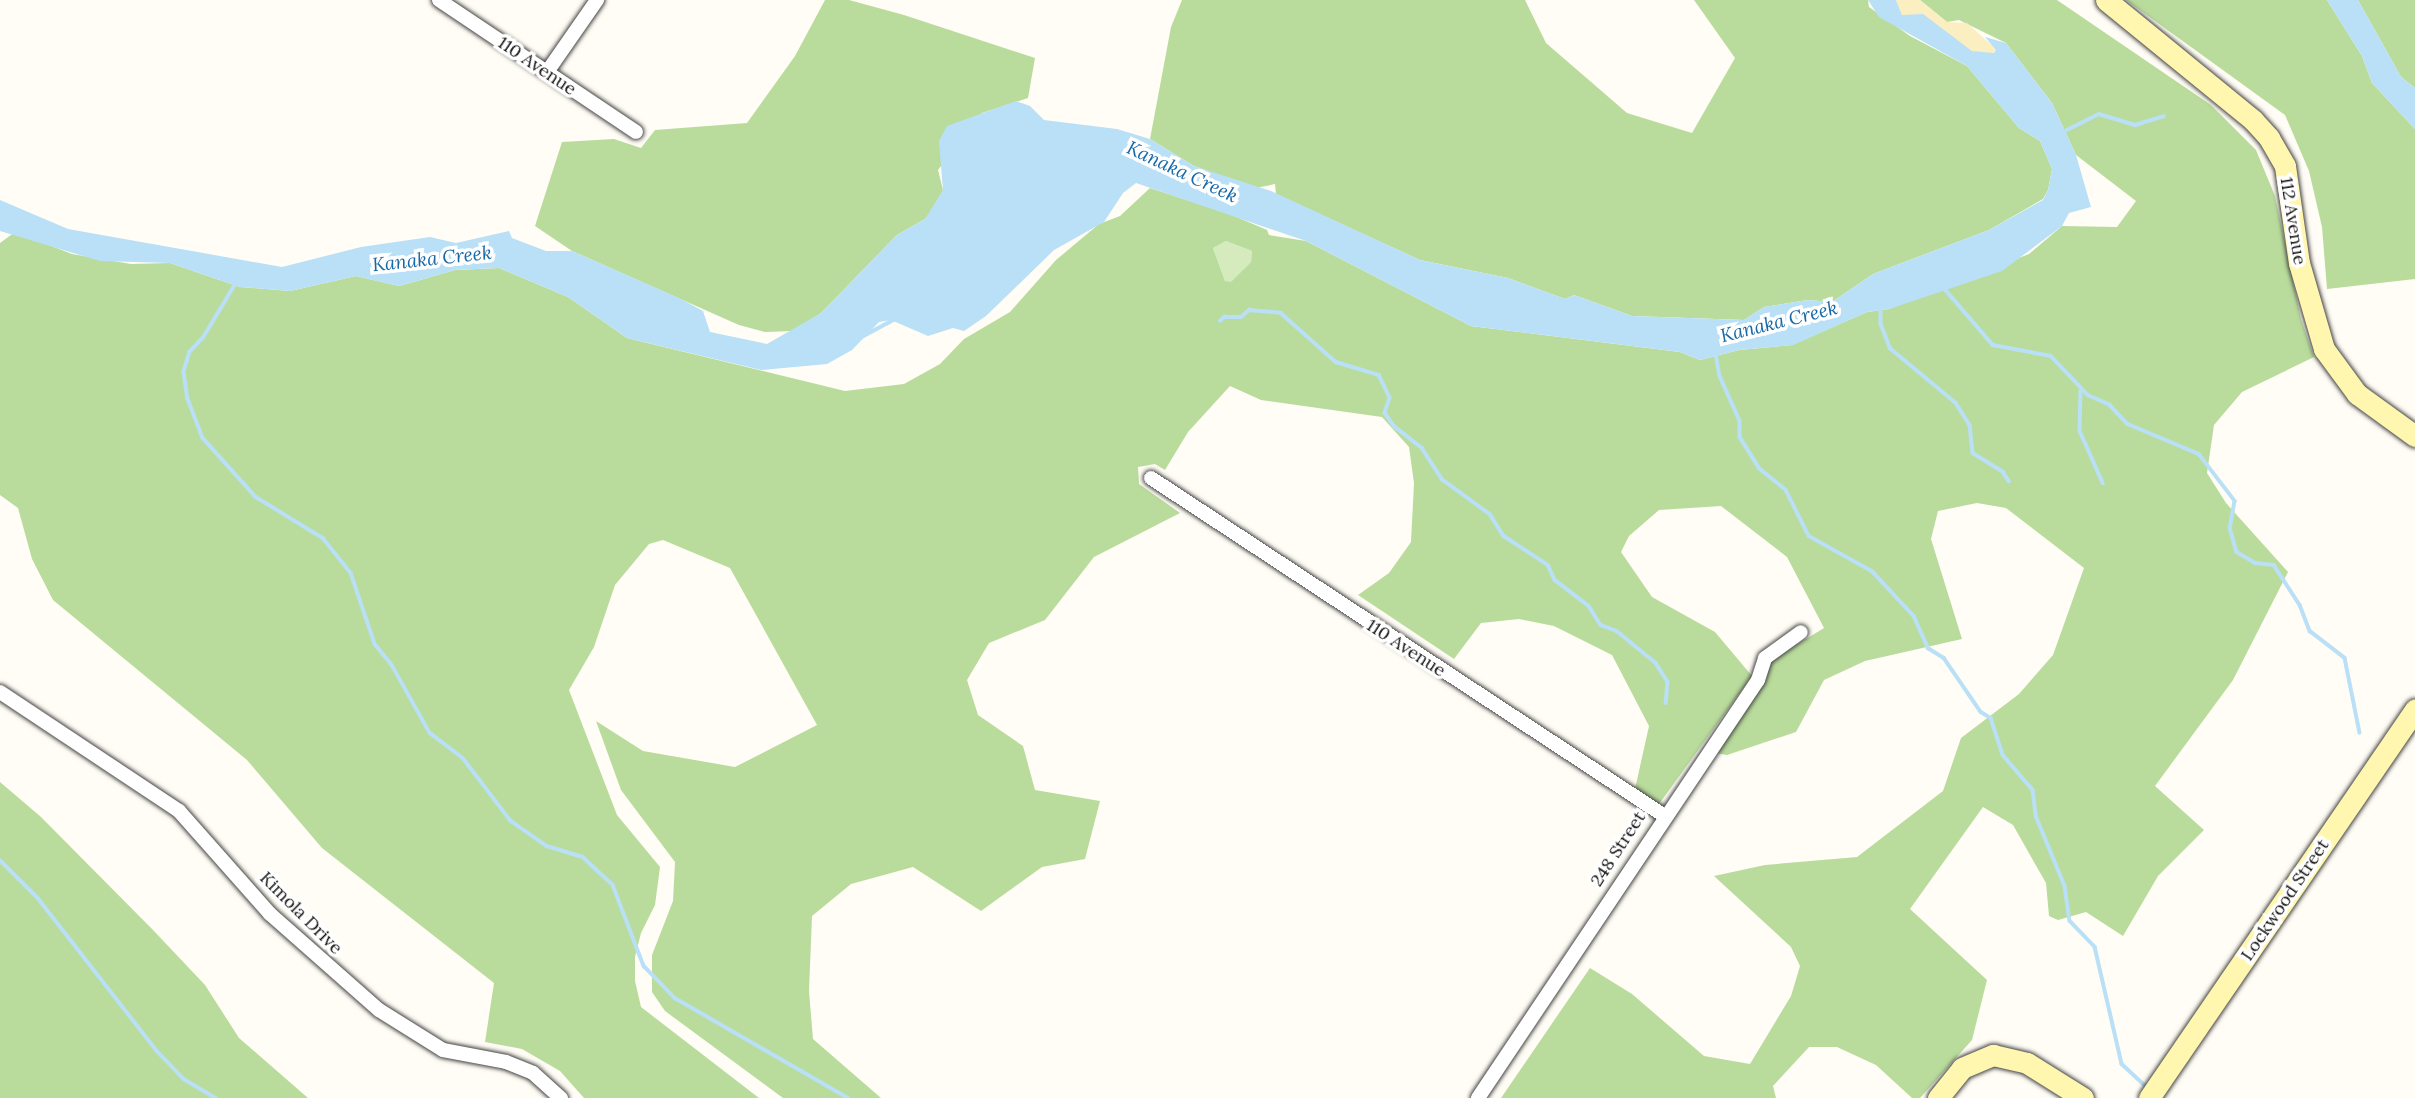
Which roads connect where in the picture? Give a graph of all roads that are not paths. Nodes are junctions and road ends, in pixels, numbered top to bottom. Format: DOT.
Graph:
graph roads {
  1 [pos="439,0"];
  2 [pos="597,0"];
  3 [pos="2106,0"];
  4 [pos="547,72"];
  5 [pos="636,132"];
  6 [pos="2415,436"];
  7 [pos="1151,478"];
  8 [pos="1801,632"];
  9 [pos="0,692"];
  10 [pos="2415,709"];
  11 [pos="1663,815"];
  12 [pos="2152,1094"];
  13 [pos="561,1098"];
  14 [pos="1478,1098"];
  15 [pos="1938,1098"];
  16 [pos="2083,1098"];
  1 -- 4 [label="street, 110 Avenue"];
  2 -- 4 [label="street"];
  3 -- 6 [label="main road, 112 Avenue"];
  4 -- 5 [label="street, 110 Avenue"];
  7 -- 11 [label="street, 110 Avenue"];
  8 -- 11 [label="street, 248 Street"];
  9 -- 13 [label="street, Kimola Drive"];
  10 -- 12 [label="main road, Lockwood Street"];
  11 -- 14 [label="street, 248 Street"];
  15 -- 16 [label="main road"];
}
